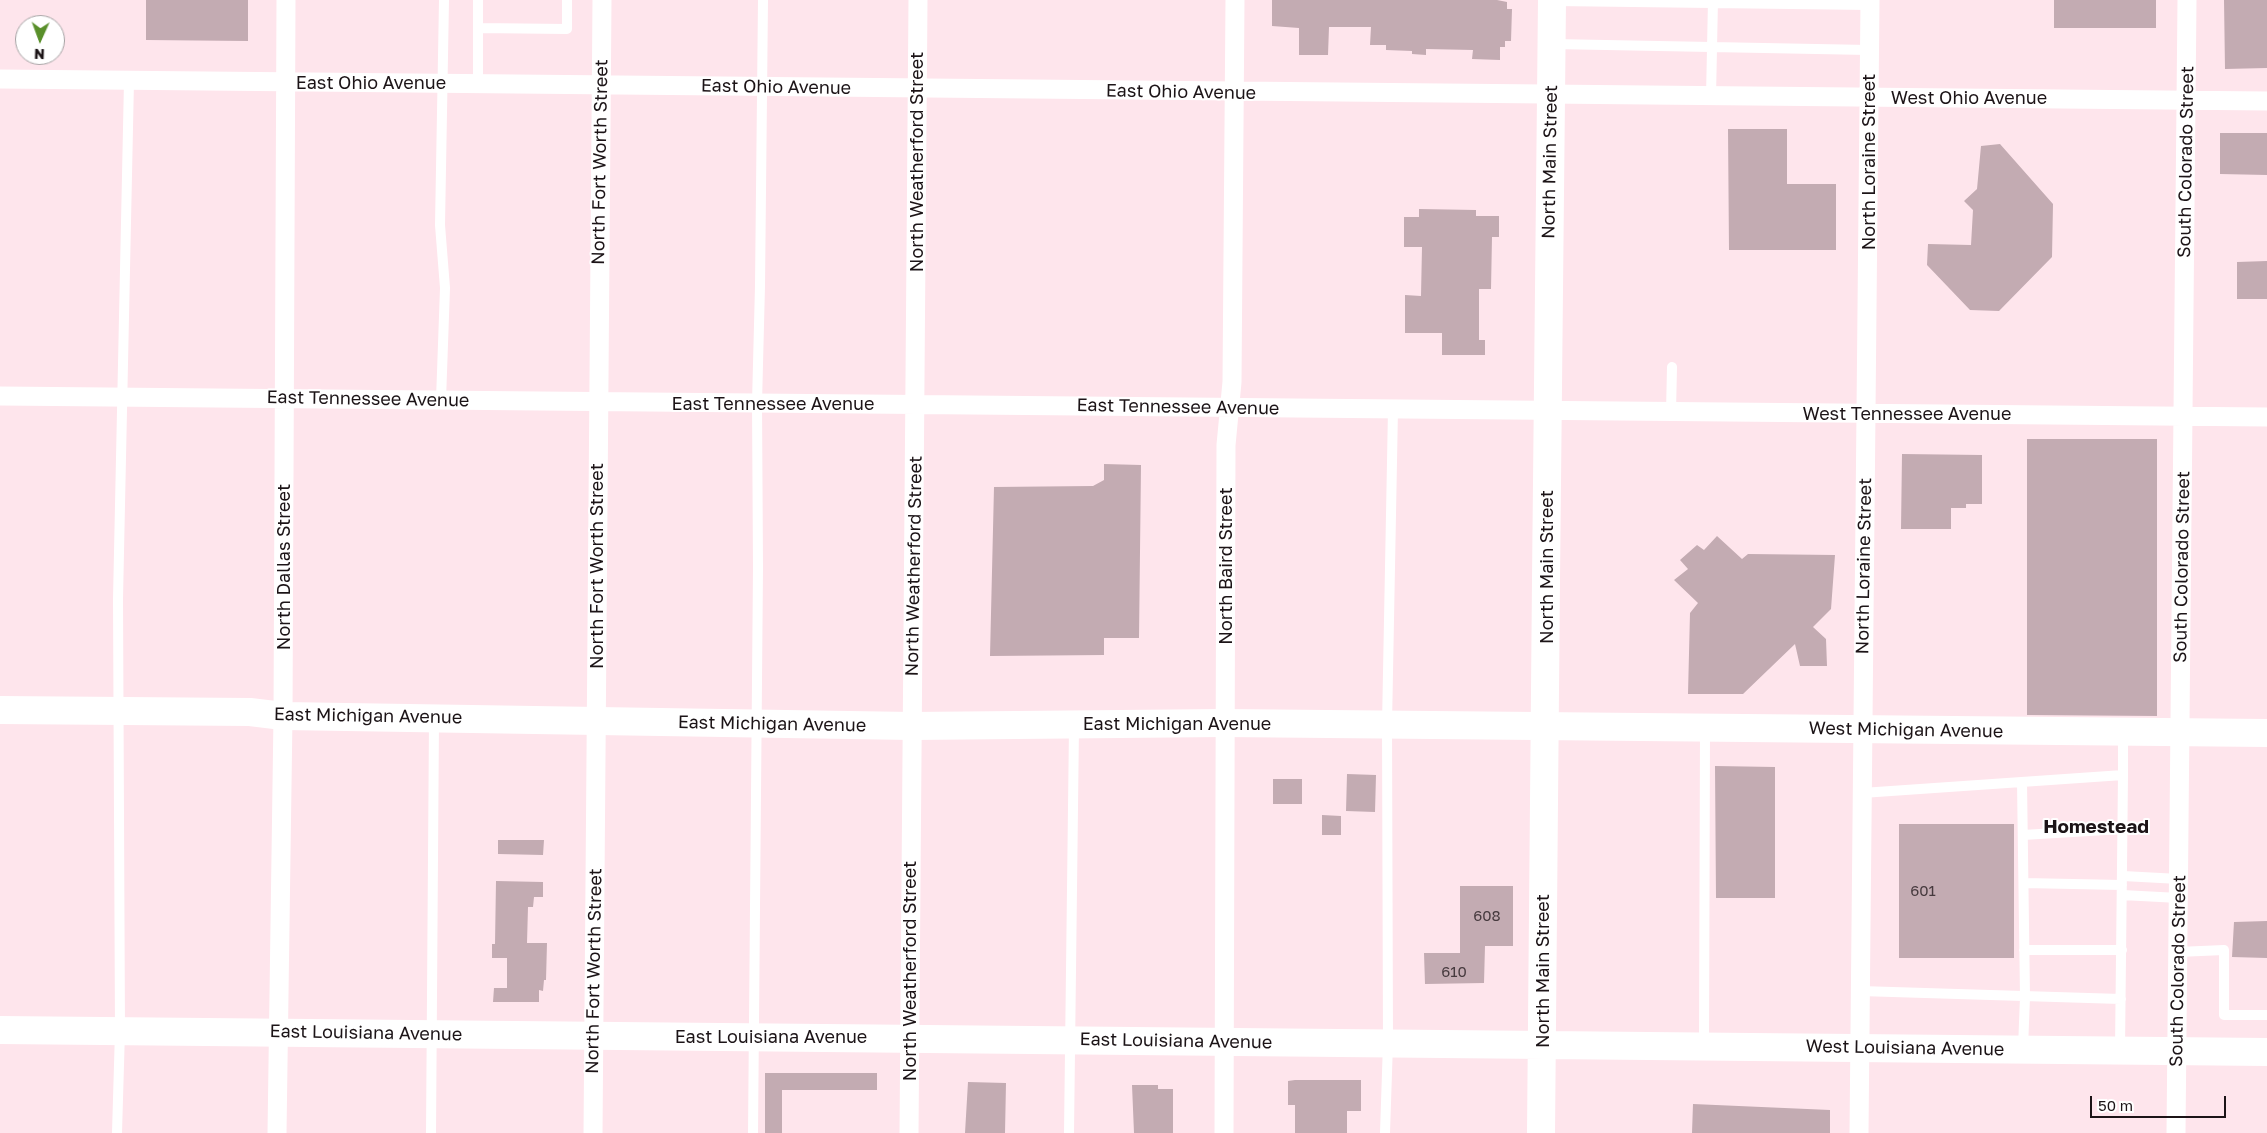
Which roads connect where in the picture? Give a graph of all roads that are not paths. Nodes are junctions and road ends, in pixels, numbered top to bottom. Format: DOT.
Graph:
graph roads {
  1 [pos="286,0"];
  2 [pos="444,0"];
  3 [pos="478,0"];
  4 [pos="568,0"];
  5 [pos="602,0"];
  6 [pos="762,0"];
  7 [pos="918,0"];
  8 [pos="1235,0"];
  9 [pos="2188,0"];
  10 [pos="1552,1"];
  11 [pos="1713,2"];
  12 [pos="1870,2"];
  13 [pos="478,28"];
  14 [pos="1552,44"];
  15 [pos="1712,48"];
  16 [pos="1870,50"];
  17 [pos="0,79"];
  18 [pos="129,81"];
  19 [pos="286,83"];
  20 [pos="442,84"];
  21 [pos="478,84"];
  22 [pos="601,85"];
  23 [pos="761,87"];
  24 [pos="918,88"];
  25 [pos="1234,92"];
  26 [pos="1551,96"];
  27 [pos="1711,97"];
  28 [pos="1869,98"];
  29 [pos="2186,100"];
  30 [pos="2267,101"];
  31 [pos="1672,367"];
  32 [pos="0,396"];
  33 [pos="123,397"];
  34 [pos="284,398"];
  35 [pos="441,400"];
  36 [pos="598,403"];
  37 [pos="757,404"];
  38 [pos="916,404"];
  39 [pos="1229,407"];
  40 [pos="1393,409"];
  41 [pos="1547,412"];
  42 [pos="1671,412"];
  43 [pos="1866,414"];
  44 [pos="2184,416"];
  45 [pos="2267,417"];
  46 [pos="0,710"];
  47 [pos="118,711"];
  48 [pos="283,716"];
  49 [pos="434,718"];
  50 [pos="596,721"];
  51 [pos="1224,723"];
  52 [pos="756,724"];
  53 [pos="1074,725"];
  54 [pos="1387,725"];
  55 [pos="912,726"];
  56 [pos="1545,726"];
  57 [pos="1705,728"];
  58 [pos="1863,729"];
  59 [pos="2122,732"];
  60 [pos="2180,732"];
  61 [pos="2267,734"];
  62 [pos="2123,775"];
  63 [pos="2022,782"];
  64 [pos="1862,793"];
  65 [pos="2122,829"];
  66 [pos="2023,835"];
  67 [pos="2179,879"];
  68 [pos="2024,883"];
  69 [pos="2122,885"];
  70 [pos="2178,898"];
  71 [pos="2024,950"];
  72 [pos="2122,950"];
  73 [pos="2178,952"];
  74 [pos="1860,991"];
  75 [pos="2025,996"];
  76 [pos="2122,999"];
  77 [pos="2267,1015"];
  78 [pos="0,1030"];
  79 [pos="120,1031"];
  80 [pos="278,1032"];
  81 [pos="433,1034"];
  82 [pos="594,1036"];
  83 [pos="753,1037"];
  84 [pos="909,1038"];
  85 [pos="1070,1040"];
  86 [pos="1225,1041"];
  87 [pos="1388,1043"];
  88 [pos="1542,1045"];
  89 [pos="1704,1046"];
  90 [pos="1860,1047"];
  91 [pos="2022,1050"];
  92 [pos="2120,1051"];
  93 [pos="2177,1052"];
  94 [pos="2267,1052"];
  95 [pos="117,1133"];
  96 [pos="277,1133"];
  97 [pos="431,1133"];
  98 [pos="593,1133"];
  99 [pos="753,1133"];
  100 [pos="909,1133"];
  101 [pos="1069,1133"];
  102 [pos="1224,1133"];
  103 [pos="1385,1133"];
  104 [pos="1541,1133"];
  105 [pos="1859,1133"];
  106 [pos="2176,1133"];
  1 -- 19 [label="street, North Dallas Street"];
  2 -- 20 [label="lane"];
  3 -- 13 [label="lane"];
  4 -- 13 [label="lane"];
  5 -- 22 [label="street, North Fort Worth Street"];
  6 -- 23 [label="lane"];
  7 -- 24 [label="street, North Weatherford Street"];
  8 -- 25 [label="street, North Baird Street"];
  9 -- 29 [label="street, South Colorado Street"];
  10 -- 11 [label="lane"];
  10 -- 14 [label="street, North Main Street"];
  11 -- 12 [label="lane"];
  11 -- 15 [label="lane"];
  12 -- 16 [label="street, North Loraine Street"];
  13 -- 21 [label="lane"];
  14 -- 15 [label="lane"];
  14 -- 26 [label="street, North Main Street"];
  15 -- 16 [label="lane"];
  15 -- 27 [label="lane"];
  16 -- 28 [label="street, North Loraine Street"];
  17 -- 18 [label="street, East Ohio Avenue"];
  18 -- 19 [label="street, East Ohio Avenue"];
  18 -- 33 [label="lane"];
  19 -- 20 [label="street, East Ohio Avenue"];
  19 -- 34 [label="street, North Dallas Street"];
  20 -- 21 [label="street, East Ohio Avenue"];
  20 -- 35 [label="lane"];
  21 -- 22 [label="street, East Ohio Avenue"];
  22 -- 23 [label="street, East Ohio Avenue"];
  22 -- 36 [label="street, North Fort Worth Street"];
  23 -- 24 [label="street, East Ohio Avenue"];
  23 -- 37 [label="lane"];
  24 -- 25 [label="street, East Ohio Avenue"];
  24 -- 38 [label="street, North Weatherford Street"];
  25 -- 26 [label="street, East Ohio Avenue"];
  25 -- 39 [label="street, North Baird Street"];
  26 -- 27 [label="street, West Ohio Avenue"];
  26 -- 41 [label="street, North Main Street"];
  27 -- 28 [label="street, West Ohio Avenue"];
  28 -- 29 [label="street, West Ohio Avenue"];
  28 -- 43 [label="street, North Loraine Street"];
  29 -- 30 [label="street, West Ohio Avenue"];
  29 -- 44 [label="street, South Colorado Street"];
  31 -- 42 [label="lane"];
  32 -- 33 [label="street, East Tennessee Avenue"];
  33 -- 34 [label="street, East Tennessee Avenue"];
  33 -- 47 [label="lane"];
  34 -- 35 [label="street, East Tennessee Avenue"];
  34 -- 48 [label="street, North Dallas Street"];
  35 -- 36 [label="street, East Tennessee Avenue"];
  36 -- 37 [label="street, East Tennessee Avenue"];
  36 -- 50 [label="street, North Fort Worth Street"];
  37 -- 38 [label="street, East Tennessee Avenue"];
  37 -- 52 [label="lane"];
  38 -- 39 [label="street, East Tennessee Avenue"];
  38 -- 55 [label="street, North Weatherford Street"];
  39 -- 40 [label="street, East Tennessee Avenue"];
  39 -- 51 [label="street, North Baird Street"];
  40 -- 41 [label="street, East Tennessee Avenue"];
  40 -- 54 [label="lane"];
  41 -- 42 [label="street, West Tennessee Avenue"];
  41 -- 56 [label="street, North Main Street"];
  42 -- 43 [label="street, West Tennessee Avenue"];
  43 -- 44 [label="street, West Tennessee Avenue"];
  43 -- 58 [label="street, North Loraine Street"];
  44 -- 45 [label="street, West Tennessee Avenue"];
  44 -- 60 [label="street, South Colorado Street"];
  46 -- 47 [label="street, East Michigan Avenue"];
  47 -- 48 [label="street, East Michigan Avenue"];
  47 -- 79 [label="lane"];
  48 -- 49 [label="street, East Michigan Avenue"];
  48 -- 80 [label="street, North Dallas Street"];
  49 -- 50 [label="street, East Michigan Avenue"];
  49 -- 81 [label="lane"];
  50 -- 52 [label="street, East Michigan Avenue"];
  50 -- 82 [label="street, North Fort Worth Street"];
  51 -- 53 [label="street, East Michigan Avenue"];
  51 -- 54 [label="street, East Michigan Avenue"];
  51 -- 86 [label="street, North Baird Street"];
  52 -- 55 [label="street, East Michigan Avenue"];
  52 -- 83 [label="lane"];
  53 -- 55 [label="street, East Michigan Avenue"];
  53 -- 85 [label="lane"];
  54 -- 56 [label="street, East Michigan Avenue"];
  54 -- 87 [label="lane"];
  55 -- 84 [label="street, North Weatherford Street"];
  56 -- 57 [label="street, West Michigan Avenue"];
  56 -- 88 [label="street, North Main Street"];
  57 -- 58 [label="street, West Michigan Avenue"];
  57 -- 89 [label="lane"];
  58 -- 59 [label="street, West Michigan Avenue"];
  58 -- 64 [label="street, North Loraine Street"];
  59 -- 60 [label="street, West Michigan Avenue"];
  59 -- 62 [label="lane"];
  60 -- 61 [label="street, West Michigan Avenue"];
  60 -- 67 [label="street, South Colorado Street"];
  62 -- 63 [label="lane"];
  62 -- 65 [label="lane"];
  63 -- 64 [label="lane"];
  63 -- 66 [label="lane"];
  64 -- 74 [label="street, North Loraine Street"];
  65 -- 66 [label="lane"];
  65 -- 69 [label="lane"];
  66 -- 68 [label="lane"];
  67 -- 69 [label="lane"];
  67 -- 70 [label="street, South Colorado Street"];
  68 -- 69 [label="lane"];
  68 -- 71 [label="lane"];
  69 -- 70 [label="lane"];
  69 -- 72 [label="lane"];
  70 -- 73 [label="street, South Colorado Street"];
  71 -- 72 [label="lane"];
  71 -- 75 [label="lane"];
  72 -- 76 [label="lane"];
  73 -- 77 [label="lane"];
  73 -- 93 [label="street, South Colorado Street"];
  74 -- 75 [label="lane"];
  74 -- 90 [label="street, North Loraine Street"];
  75 -- 76 [label="lane"];
  75 -- 91 [label="lane"];
  76 -- 92 [label="lane"];
  78 -- 79 [label="street, East Louisiana Avenue"];
  79 -- 80 [label="street, East Louisiana Avenue"];
  79 -- 95 [label="lane"];
  80 -- 81 [label="street, East Louisiana Avenue"];
  80 -- 96 [label="street, North Dallas Street"];
  81 -- 82 [label="street, East Louisiana Avenue"];
  81 -- 97 [label="lane"];
  82 -- 83 [label="street, East Louisiana Avenue"];
  82 -- 98 [label="street, North Fort Worth Street"];
  83 -- 84 [label="street, East Louisiana Avenue"];
  83 -- 99 [label="lane"];
  84 -- 85 [label="street, East Louisiana Avenue"];
  84 -- 100 [label="street, North Weatherford Street"];
  85 -- 86 [label="street, East Louisiana Avenue"];
  85 -- 101 [label="lane"];
  86 -- 87 [label="street, East Louisiana Avenue"];
  86 -- 102 [label="street, North Baird Street"];
  87 -- 88 [label="street, East Louisiana Avenue"];
  87 -- 103 [label="lane"];
  88 -- 89 [label="street, West Louisiana Avenue"];
  88 -- 104 [label="street, North Main Street"];
  89 -- 90 [label="street, West Louisiana Avenue"];
  90 -- 91 [label="street, West Louisiana Avenue"];
  90 -- 105 [label="street, North Loraine Street"];
  91 -- 92 [label="street, West Louisiana Avenue"];
  92 -- 93 [label="street, West Louisiana Avenue"];
  93 -- 94 [label="street, West Louisiana Avenue"];
  93 -- 106 [label="street, South Colorado Street"];
}
